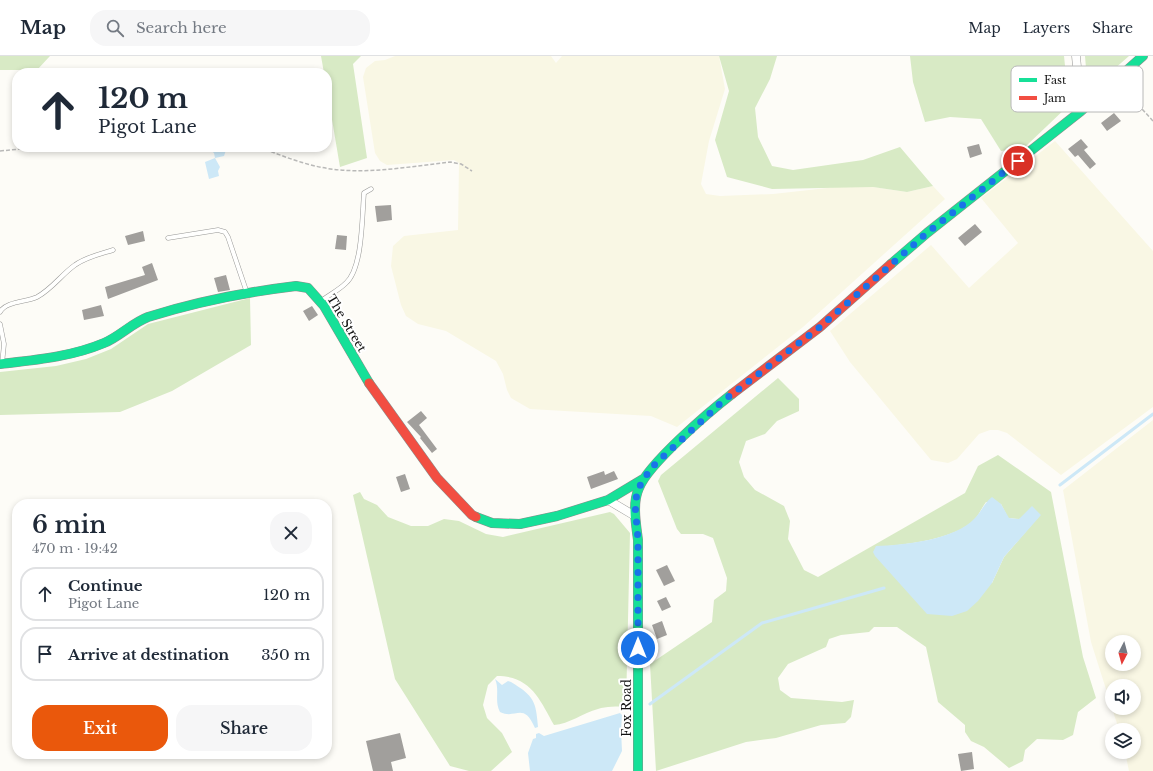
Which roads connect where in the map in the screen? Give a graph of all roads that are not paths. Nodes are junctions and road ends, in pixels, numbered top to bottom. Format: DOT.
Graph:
graph roads {
  1 [pos="1076,56"];
  2 [pos="1143,56"];
  3 [pos="1077,66"];
  4 [pos="1132,66"];
  5 [pos="1080,112"];
  6 [pos="371,189"];
  7 [pos="168,238"];
  8 [pos="113,250"];
  9 [pos="248,293"];
  10 [pos="320,302"];
  11 [pos="0,312"];
  12 [pos="0,324"];
  13 [pos="1,364"];
  14 [pos="644,478"];
  15 [pos="608,500"];
  16 [pos="635,516"];
  17 [pos="638,771"];
  1 -- 3 [label="street"];
  2 -- 4 [label="street"];
  5 -- 14 [label="street"];
  6 -- 10 [label="lane"];
  7 -- 9 [label="lane"];
  8 -- 11 [label="lane"];
  9 -- 10 [label="street, The Street"];
  9 -- 13 [label="street, The Street"];
  10 -- 15 [label="street, The Street"];
  12 -- 13 [label="lane"];
  14 -- 15 [label="street, The Street"];
  14 -- 16 [label="street, Fox Road"];
  15 -- 16 [label="street"];
  16 -- 17 [label="street, Fox Road"];
}
